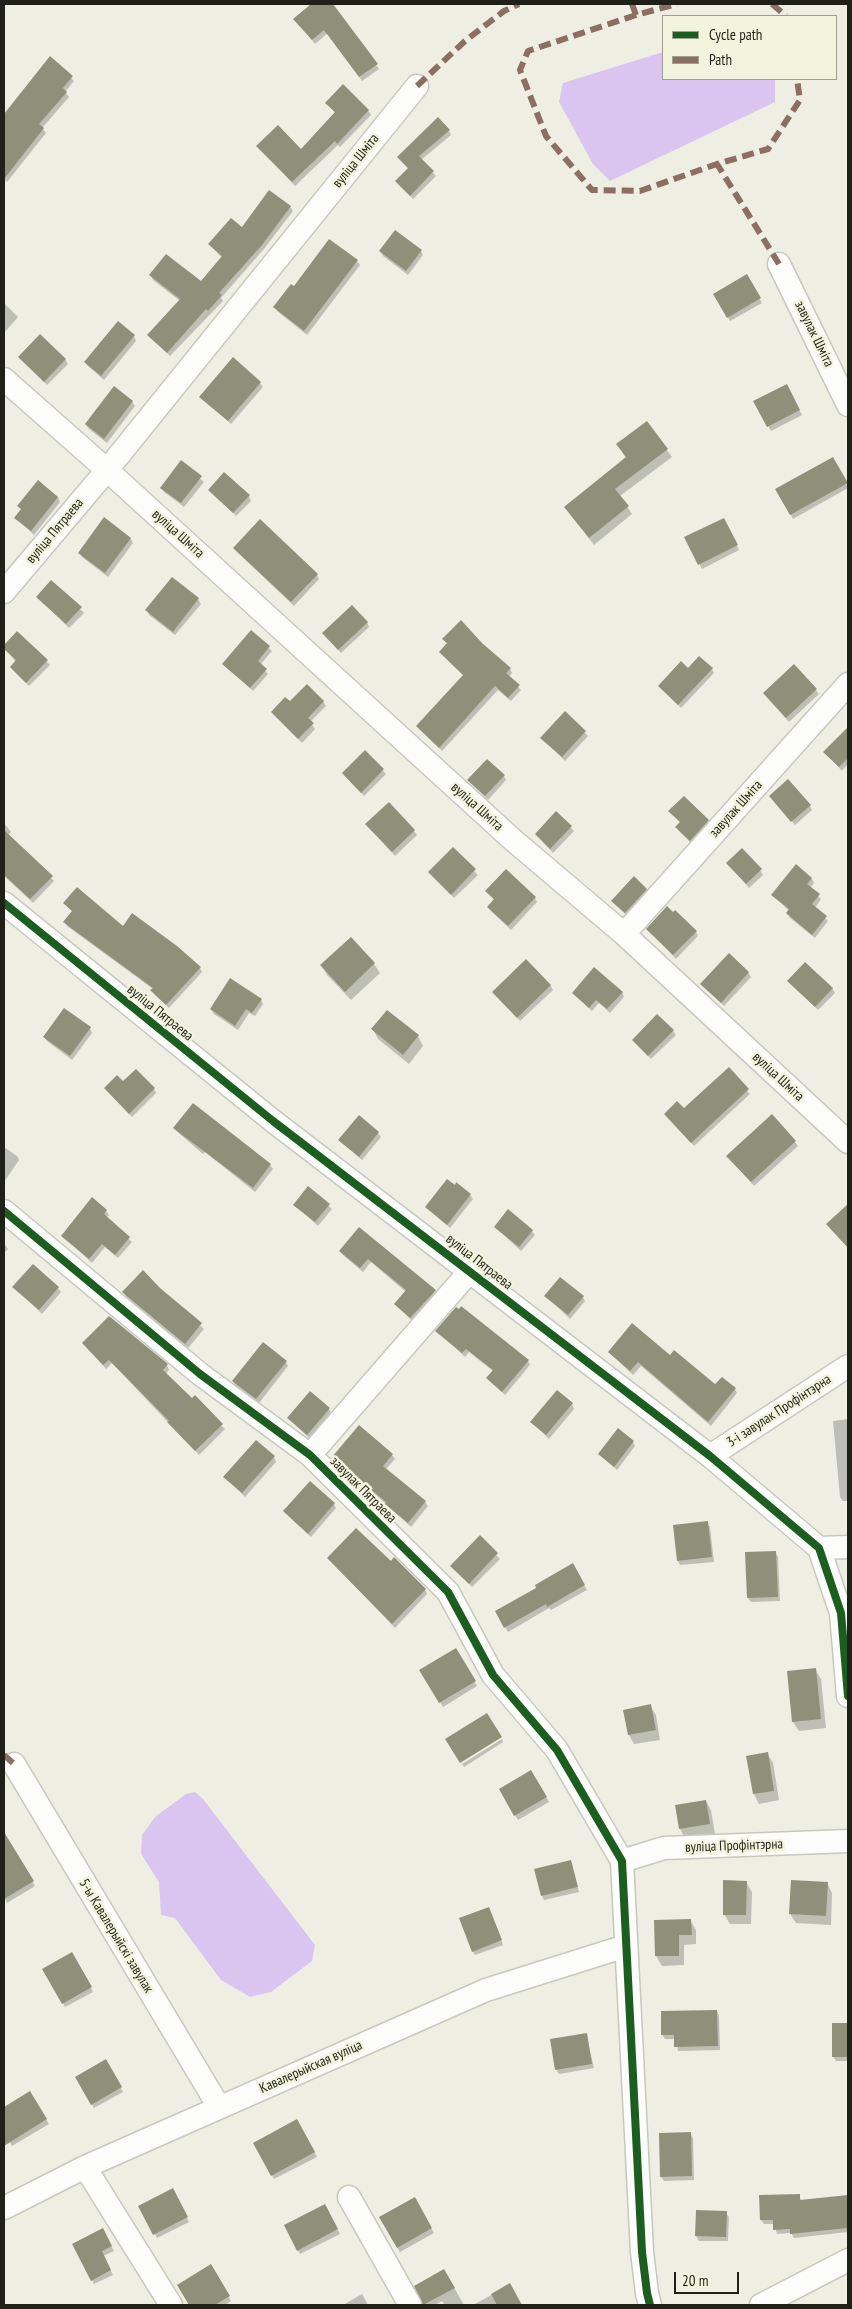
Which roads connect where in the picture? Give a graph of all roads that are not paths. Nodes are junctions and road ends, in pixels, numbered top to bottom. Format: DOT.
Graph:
graph roads {
  1 [pos="417,86"];
  2 [pos="779,264"];
  3 [pos="4,379"];
  4 [pos="848,405"];
  5 [pos="107,470"];
  6 [pos="4,592"];
  7 [pos="848,684"];
  8 [pos="4,903"];
  9 [pos="624,934"];
  10 [pos="848,1142"];
  11 [pos="4,1211"];
  12 [pos="470,1271"];
  13 [pos="848,1366"];
  14 [pos="310,1455"];
  15 [pos="710,1456"];
  16 [pos="819,1548"];
  17 [pos="848,1548"];
  18 [pos="848,1696"];
  19 [pos="14,1764"];
  20 [pos="848,1841"];
  21 [pos="622,1861"];
  22 [pos="626,1946"];
  23 [pos="219,2108"];
  24 [pos="85,2167"];
  25 [pos="349,2197"];
  26 [pos="5,2204"];
  27 [pos="848,2260"];
  28 [pos="171,2305"];
  29 [pos="410,2305"];
  30 [pos="650,2305"];
  31 [pos="761,2305"];
  1 -- 5 [label="street, вуліца Шміта"];
  2 -- 4 [label="street, завулак Шміта"];
  3 -- 5 [label="street, вуліца Шміта"];
  5 -- 6 [label="street, вуліца Пятраева"];
  5 -- 9 [label="street, вуліца Шміта"];
  7 -- 9 [label="street, завулак Шміта"];
  8 -- 12 [label="street, вуліца Пятраева"];
  9 -- 10 [label="street, вуліца Шміта"];
  11 -- 14 [label="street, завулак Пятраева"];
  12 -- 14 [label="street"];
  12 -- 15 [label="street, вуліца Пятраева"];
  13 -- 15 [label="street, 3-і завулак Профінтэрна"];
  14 -- 21 [label="street, завулак Пятраева"];
  15 -- 16 [label="street, вуліца Пятраева"];
  16 -- 17 [label="street"];
  16 -- 18 [label="street"];
  19 -- 23 [label="street, 5-ы Кавалерыйскі завулак"];
  20 -- 21 [label="street, вуліца Профінтэрна"];
  21 -- 22 [label="street"];
  22 -- 23 [label="street, Кавалерыйская вуліца"];
  22 -- 30 [label="street"];
  23 -- 24 [label="street, Кавалерыйская вуліца"];
  24 -- 26 [label="street, Кавалерыйская вуліца"];
  24 -- 28 [label="street"];
  25 -- 29 [label="street"];
  27 -- 31 [label="street"];
}
